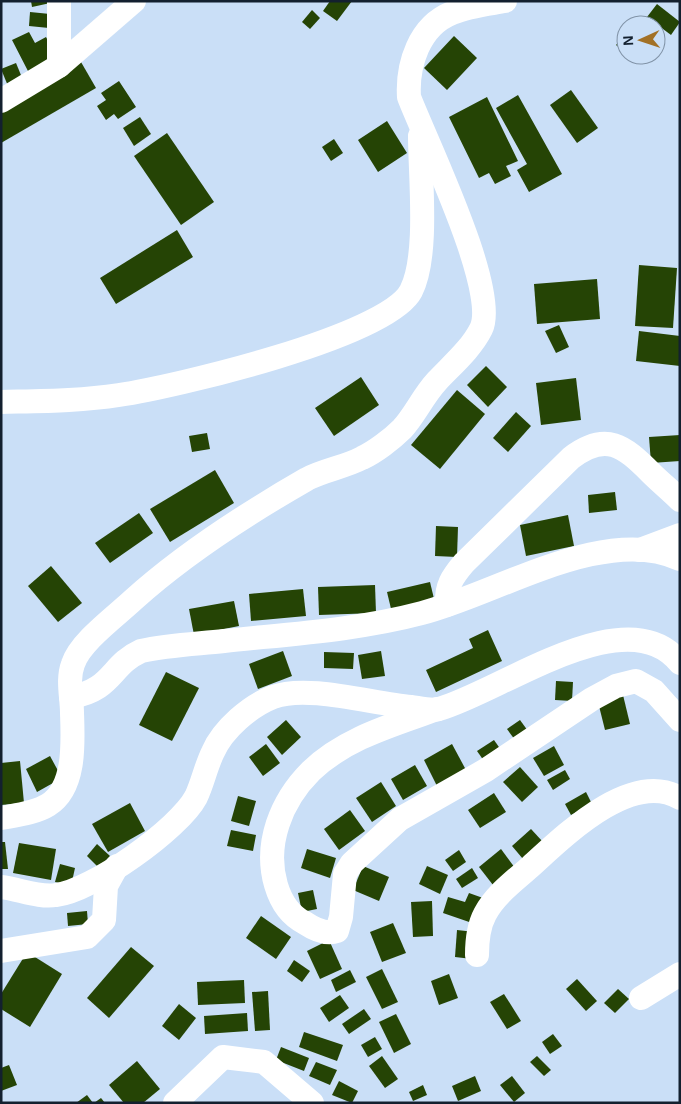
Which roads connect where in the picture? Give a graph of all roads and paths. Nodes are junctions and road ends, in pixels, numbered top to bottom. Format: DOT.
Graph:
graph roads {
  1 [pos="59,1"];
  2 [pos="134,1"];
  3 [pos="505,1"];
  4 [pos="59,66"];
  5 [pos="1,101"];
  6 [pos="420,124"];
  7 [pos="1,402"];
  8 [pos="680,500"];
  9 [pos="680,534"];
  10 [pos="640,550"];
  11 [pos="680,559"];
  12 [pos="447,605"];
  13 [pos="680,663"];
  14 [pos="71,697"];
  15 [pos="437,709"];
  16 [pos="680,720"];
  17 [pos="680,798"];
  18 [pos="1,818"];
  19 [pos="117,866"];
  20 [pos="1,887"];
  21 [pos="1,951"];
  22 [pos="477,955"];
  23 [pos="680,974"];
  24 [pos="642,998"];
  25 [pos="175,1103"];
  26 [pos="312,1103"];
  1 -- 4 [label="street"];
  2 -- 4 [label="street"];
  3 -- 6 [label="street"];
  4 -- 5 [label="street"];
  6 -- 7 [label="street"];
  6 -- 14 [label="street"];
  8 -- 12 [label="street"];
  9 -- 10 [label="street"];
  10 -- 11 [label="street"];
  10 -- 12 [label="street"];
  12 -- 14 [label="street"];
  13 -- 15 [label="street"];
  14 -- 18 [label="street"];
  15 -- 16 [label="street"];
  15 -- 19 [label="street"];
  17 -- 22 [label="street"];
  19 -- 20 [label="street"];
  19 -- 21 [label="street"];
  23 -- 24 [label="street"];
  25 -- 26 [label="street"];
}
